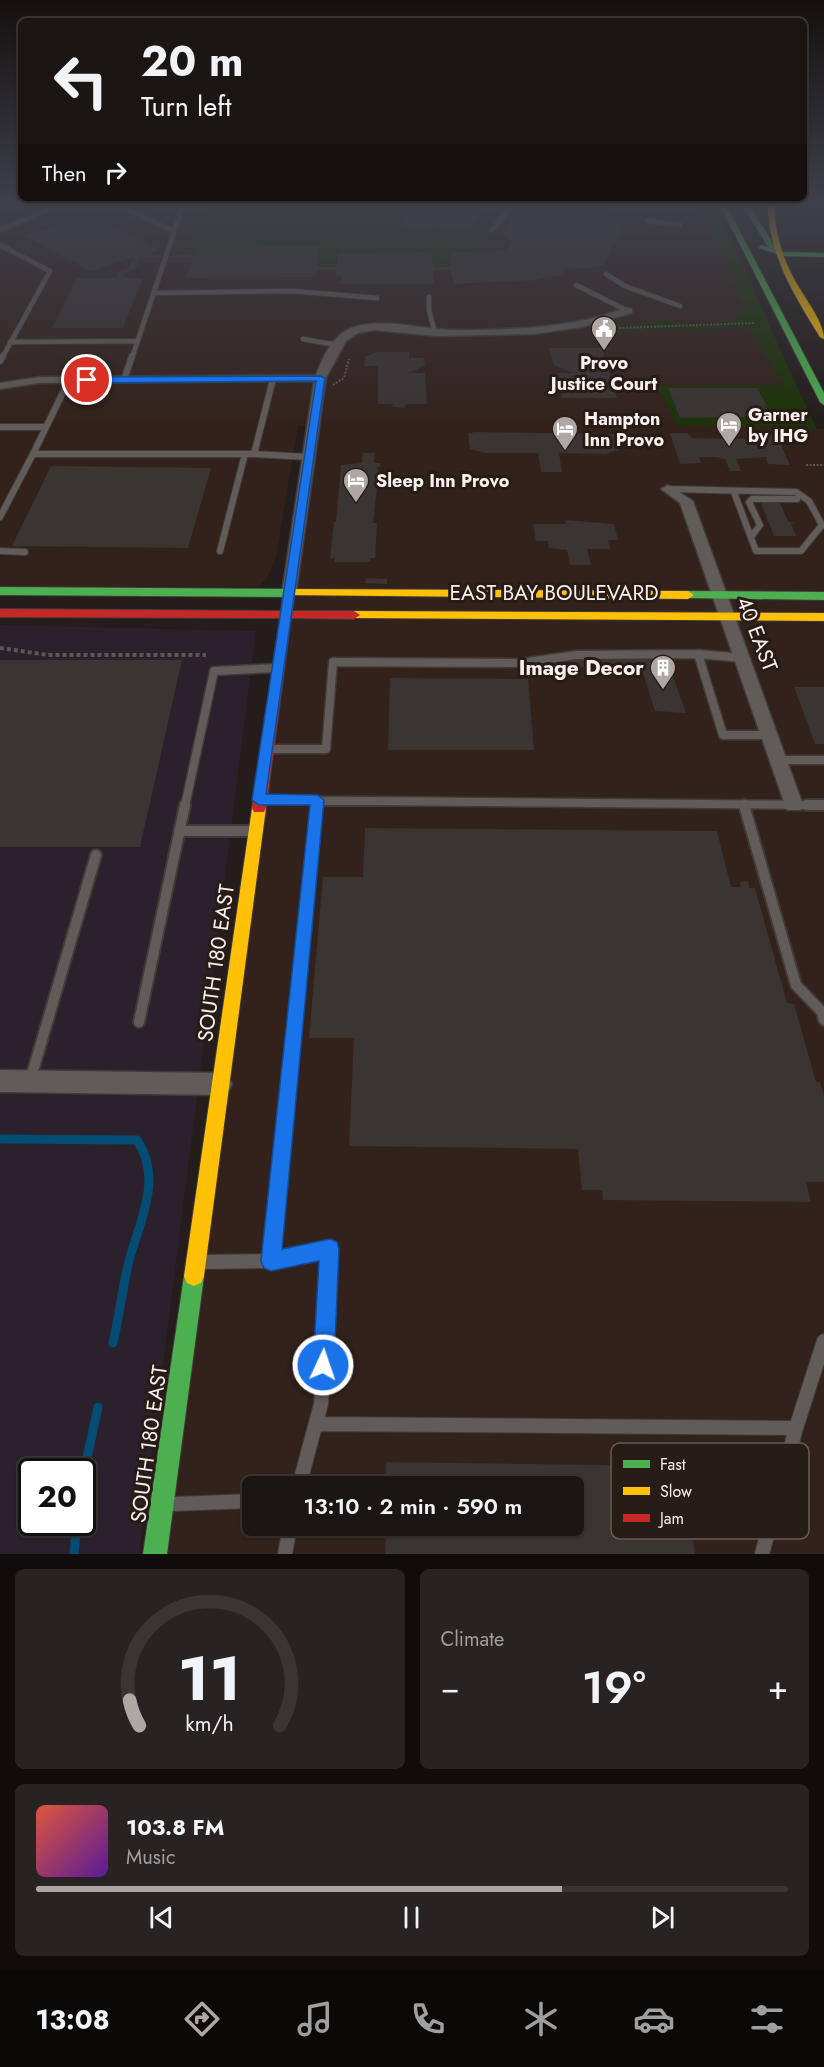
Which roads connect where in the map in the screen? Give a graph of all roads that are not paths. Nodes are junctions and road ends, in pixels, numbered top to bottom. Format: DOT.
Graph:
graph roads {
  1 [pos="46,278"];
  2 [pos="158,278"];
  3 [pos="612,278"];
  4 [pos="760,278"];
  5 [pos="790,278"];
  6 [pos="576,285"];
  7 [pos="153,293"];
  8 [pos="429,297"];
  9 [pos="376,298"];
  10 [pos="680,306"];
  11 [pos="628,311"];
  12 [pos="435,333"];
  13 [pos="824,337"];
  14 [pos="303,339"];
  15 [pos="137,341"];
  16 [pos="10,342"];
  17 [pos="337,345"];
  18 [pos="0,361"];
  19 [pos="273,379"];
  20 [pos="69,380"];
  21 [pos="123,380"];
  22 [pos="320,382"];
  23 [pos="0,386"];
  24 [pos="824,402"];
  25 [pos="0,427"];
  26 [pos="46,427"];
  27 [pos="33,454"];
  28 [pos="245,454"];
  29 [pos="254,454"];
  30 [pos="309,457"];
  31 [pos="668,489"];
  32 [pos="734,492"];
  33 [pos="803,499"];
  34 [pos="4,503"];
  35 [pos="0,517"];
  36 [pos="751,537"];
  37 [pos="0,550"];
  38 [pos="220,551"];
  39 [pos="25,552"];
  40 [pos="0,591"];
  41 [pos="289,593"];
  42 [pos="718,594"];
  43 [pos="824,596"];
  44 [pos="0,613"];
  45 [pos="285,613"];
  46 [pos="725,615"];
  47 [pos="824,617"];
  48 [pos="699,654"];
  49 [pos="743,658"];
  50 [pos="277,668"];
  51 [pos="770,735"];
  52 [pos="266,749"];
  53 [pos="778,760"];
  54 [pos="824,760"];
  55 [pos="259,800"];
  56 [pos="317,800"];
  57 [pos="744,804"];
  58 [pos="794,805"];
  59 [pos="824,805"];
  60 [pos="180,831"];
  61 [pos="255,831"];
  62 [pos="96,855"];
  63 [pos="824,1020"];
  64 [pos="139,1022"];
  65 [pos="0,1081"];
  66 [pos="30,1081"];
  67 [pos="220,1084"];
  68 [pos="271,1261"];
  69 [pos="196,1263"];
  70 [pos="824,1341"];
  71 [pos="316,1424"];
  72 [pos="796,1428"];
  73 [pos="792,1443"];
  74 [pos="301,1476"];
  75 [pos="242,1501"];
  76 [pos="162,1504"];
  77 [pos="288,1536"];
  78 [pos="766,1539"];
  79 [pos="155,1554"];
  80 [pos="285,1554"];
  81 [pos="762,1554"];
  1 -- 16 [label="lane"];
  2 -- 7 [label="lane"];
  3 -- 10 [label="lane"];
  4 -- 24 [label="main road"];
  5 -- 13 [label="main road"];
  6 -- 11 [label="lane"];
  7 -- 9 [label="lane"];
  7 -- 15 [label="lane"];
  8 -- 12 [label="lane"];
  11 -- 12 [label="street"];
  12 -- 17 [label="street"];
  14 -- 17 [label="lane"];
  15 -- 16 [label="lane"];
  15 -- 21 [label="lane"];
  16 -- 18 [label="lane"];
  17 -- 22 [label="street, SOUTH 180 EAST"];
  19 -- 21 [label="street"];
  19 -- 22 [label="street"];
  19 -- 29 [label="lane"];
  20 -- 21 [label="street"];
  20 -- 23 [label="street"];
  20 -- 26 [label="lane"];
  22 -- 30 [label="street, SOUTH 180 EAST"];
  25 -- 26 [label="lane"];
  26 -- 27 [label="lane"];
  27 -- 28 [label="lane"];
  27 -- 34 [label="lane"];
  28 -- 29 [label="lane"];
  28 -- 38 [label="lane"];
  29 -- 30 [label="lane"];
  30 -- 41 [label="street, SOUTH 180 EAST"];
  31 -- 32 [label="lane"];
  31 -- 42 [label="street, 40 EAST"];
  32 -- 33 [label="lane"];
  32 -- 36 [label="lane"];
  33 -- 36 [label="lane"];
  33 -- 36 [label="lane"];
  34 -- 35 [label="lane"];
  37 -- 39 [label="lane"];
  40 -- 41 [label="main road, EAST BAY BOULEVARD"];
  41 -- 42 [label="main road, EAST BAY BOULEVARD"];
  41 -- 45 [label="main road, SOUTH 180 EAST"];
  42 -- 43 [label="main road, EAST BAY BOULEVARD"];
  42 -- 46 [label="street, 40 EAST"];
  44 -- 45 [label="main road, EAST BAY BOULEVARD"];
  45 -- 46 [label="main road, EAST BAY BOULEVARD"];
  45 -- 50 [label="main road, SOUTH 180 EAST"];
  46 -- 47 [label="main road, EAST BAY BOULEVARD"];
  46 -- 49 [label="street, 40 EAST"];
  48 -- 49 [label="lane"];
  48 -- 51 [label="lane"];
  48 -- 52 [label="lane"];
  49 -- 51 [label="street, 40 EAST"];
  50 -- 52 [label="main road, SOUTH 180 EAST"];
  50 -- 60 [label="lane"];
  51 -- 53 [label="street, 40 EAST"];
  52 -- 55 [label="main road, SOUTH 180 EAST"];
  53 -- 54 [label="lane"];
  53 -- 58 [label="street, 40 EAST"];
  55 -- 56 [label="lane"];
  55 -- 61 [label="main road, SOUTH 180 EAST"];
  56 -- 57 [label="lane"];
  56 -- 68 [label="lane"];
  57 -- 58 [label="lane"];
  57 -- 63 [label="lane"];
  58 -- 59 [label="lane"];
  60 -- 61 [label="lane"];
  60 -- 64 [label="lane"];
  61 -- 67 [label="main road, SOUTH 180 EAST"];
  62 -- 66 [label="lane"];
  65 -- 66 [label="street"];
  66 -- 67 [label="street"];
  67 -- 69 [label="main road, SOUTH 180 EAST"];
  68 -- 69 [label="lane"];
  68 -- 71 [label="lane"];
  69 -- 76 [label="main road, SOUTH 180 EAST"];
  70 -- 72 [label="lane"];
  71 -- 72 [label="lane"];
  71 -- 74 [label="lane"];
  72 -- 73 [label="lane"];
  75 -- 76 [label="lane"];
  76 -- 79 [label="main road, SOUTH 180 EAST"];
  77 -- 80 [label="lane"];
  78 -- 81 [label="lane"];
}
